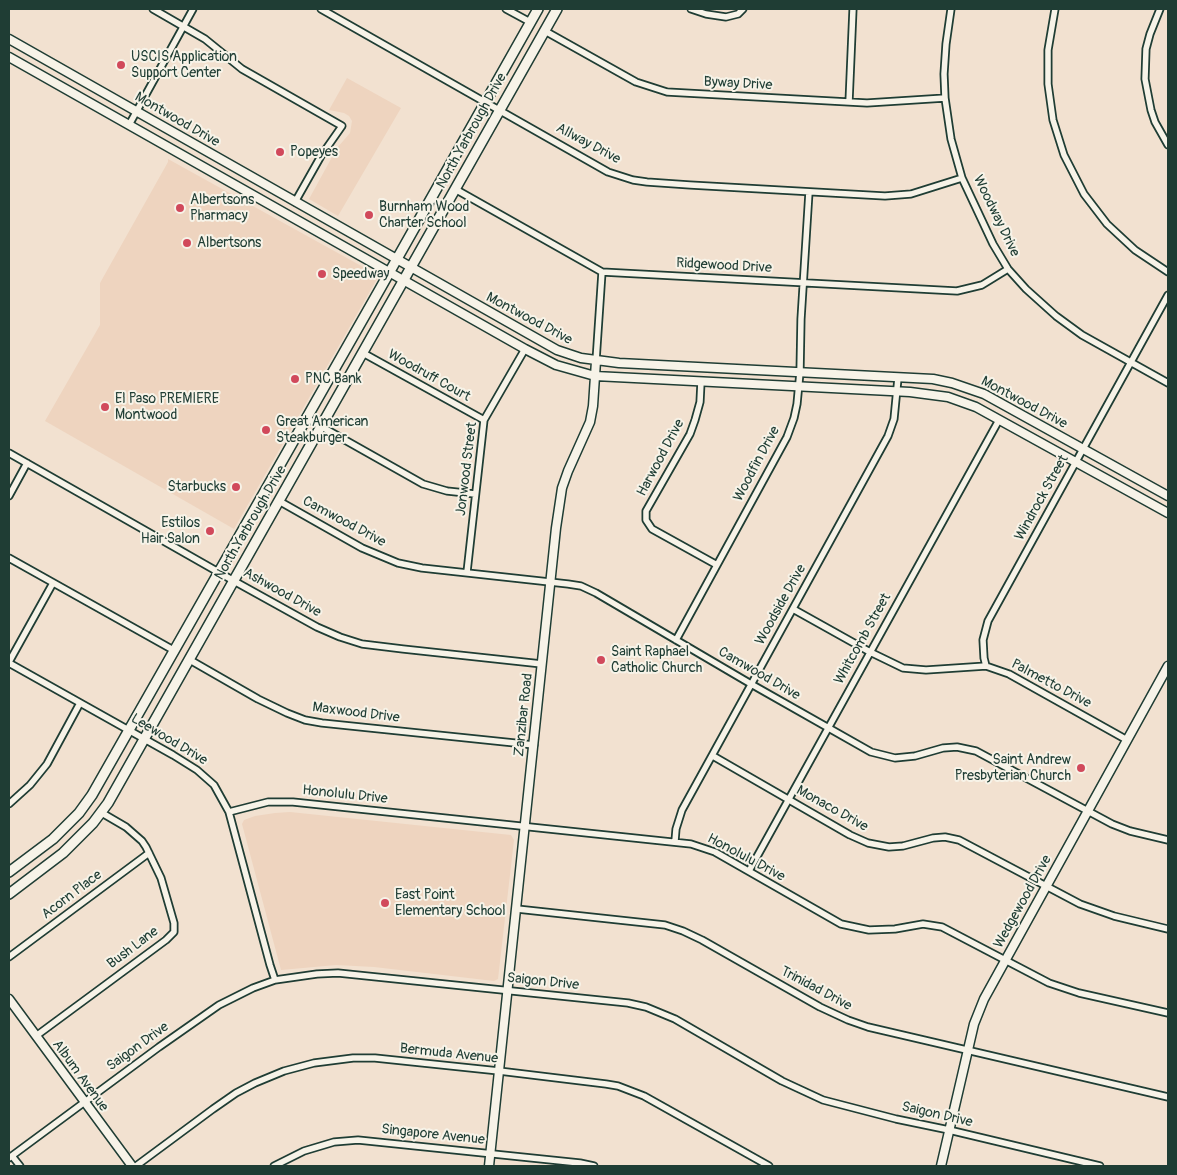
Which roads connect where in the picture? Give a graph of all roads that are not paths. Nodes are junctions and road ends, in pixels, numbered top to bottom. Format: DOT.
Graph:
graph roads {
  1 [pos="153,9"];
  2 [pos="193,9"];
  3 [pos="321,9"];
  4 [pos="506,9"];
  5 [pos="538,9"];
  6 [pos="557,9"];
  7 [pos="691,9"];
  8 [pos="744,9"];
  9 [pos="853,9"];
  10 [pos="951,9"];
  11 [pos="1056,9"];
  12 [pos="1160,9"];
  13 [pos="530,22"];
  14 [pos="184,26"];
  15 [pos="545,31"];
  16 [pos="9,39"];
  17 [pos="9,57"];
  18 [pos="946,98"];
  19 [pos="485,102"];
  20 [pos="849,102"];
  21 [pos="500,110"];
  22 [pos="137,112"];
  23 [pos="129,125"];
  24 [pos="1168,145"];
  25 [pos="962,178"];
  26 [pos="455,190"];
  27 [pos="809,192"];
  28 [pos="296,202"];
  29 [pos="397,259"];
  30 [pos="411,268"];
  31 [pos="1008,268"];
  32 [pos="390,272"];
  33 [pos="602,272"];
  34 [pos="1168,272"];
  35 [pos="404,280"];
  36 [pos="804,283"];
  37 [pos="1168,295"];
  38 [pos="525,349"];
  39 [pos="363,352"];
  40 [pos="596,361"];
  41 [pos="1131,363"];
  42 [pos="800,372"];
  43 [pos="595,376"];
  44 [pos="898,378"];
  45 [pos="701,382"];
  46 [pos="1168,383"];
  47 [pos="799,387"];
  48 [pos="896,393"];
  49 [pos="306,418"];
  50 [pos="484,420"];
  51 [pos="999,420"];
  52 [pos="321,427"];
  53 [pos="1084,449"];
  54 [pos="9,453"];
  55 [pos="1076,462"];
  56 [pos="27,463"];
  57 [pos="1156,489"];
  58 [pos="475,494"];
  59 [pos="9,496"];
  60 [pos="1168,496"];
  61 [pos="279,501"];
  62 [pos="1149,502"];
  63 [pos="1168,513"];
  64 [pos="9,558"];
  65 [pos="717,565"];
  66 [pos="219,572"];
  67 [pos="467,572"];
  68 [pos="234,581"];
  69 [pos="550,582"];
  70 [pos="53,583"];
  71 [pos="793,609"];
  72 [pos="676,640"];
  73 [pos="174,651"];
  74 [pos="870,652"];
  75 [pos="190,660"];
  76 [pos="9,662"];
  77 [pos="542,664"];
  78 [pos="986,666"];
  79 [pos="1168,666"];
  80 [pos="751,684"];
  81 [pos="80,703"];
  82 [pos="828,728"];
  83 [pos="129,730"];
  84 [pos="144,739"];
  85 [pos="1127,740"];
  86 [pos="534,745"];
  87 [pos="712,756"];
  88 [pos="789,799"];
  89 [pos="9,804"];
  90 [pos="1088,811"];
  91 [pos="229,812"];
  92 [pos="102,813"];
  93 [pos="525,827"];
  94 [pos="1168,840"];
  95 [pos="675,842"];
  96 [pos="149,853"];
  97 [pos="749,871"];
  98 [pos="9,872"];
  99 [pos="1046,886"];
  100 [pos="9,894"];
  101 [pos="517,909"];
  102 [pos="1168,929"];
  103 [pos="9,957"];
  104 [pos="1005,960"];
  105 [pos="275,980"];
  106 [pos="508,991"];
  107 [pos="9,999"];
  108 [pos="1168,1013"];
  109 [pos="36,1036"];
  110 [pos="968,1051"];
  111 [pos="499,1071"];
  112 [pos="1168,1097"];
  113 [pos="84,1102"];
  114 [pos="949,1130"];
  115 [pos="490,1154"];
  116 [pos="10,1157"];
  117 [pos="20,1166"];
  118 [pos="134,1166"];
  119 [pos="274,1166"];
  120 [pos="489,1166"];
  121 [pos="594,1166"];
  122 [pos="769,1166"];
  123 [pos="941,1166"];
  124 [pos="1100,1166"];
  1 -- 14 [label="street"];
  2 -- 14 [label="street"];
  3 -- 19 [label="street, Allway Drive"];
  4 -- 13 [label="street"];
  5 -- 13 [label="main road, North Yarbrough Drive"];
  6 -- 15 [label="main road, North Yarbrough Drive"];
  7 -- 8 [label="street"];
  9 -- 20 [label="street"];
  10 -- 18 [label="street, Woodway Drive"];
  11 -- 34 [label="street"];
  12 -- 24 [label="street"];
  13 -- 19 [label="main road, North Yarbrough Drive"];
  14 -- 22 [label="street"];
  14 -- 28 [label="street"];
  15 -- 20 [label="street, Byway Drive"];
  15 -- 21 [label="main road, North Yarbrough Drive"];
  16 -- 22 [label="main road, Montwood Drive"];
  17 -- 23 [label="main road, Montwood Drive"];
  18 -- 20 [label="street, Byway Drive"];
  18 -- 25 [label="street, Woodway Drive"];
  19 -- 21 [label="street, Allway Drive"];
  19 -- 29 [label="main road, North Yarbrough Drive"];
  21 -- 26 [label="main road, North Yarbrough Drive"];
  21 -- 27 [label="street, Allway Drive"];
  22 -- 23 [label="street"];
  22 -- 28 [label="main road, Montwood Drive"];
  23 -- 32 [label="main road, Montwood Drive"];
  25 -- 27 [label="street, Allway Drive"];
  25 -- 31 [label="street, Woodway Drive"];
  26 -- 30 [label="main road, North Yarbrough Drive"];
  26 -- 33 [label="street, Ridgewood Drive"];
  27 -- 36 [label="street, Woodfin Drive"];
  28 -- 29 [label="main road, Montwood Drive"];
  29 -- 30 [label="main road, Montwood Drive"];
  29 -- 32 [label="main road, North Yarbrough Drive"];
  30 -- 35 [label="main road, North Yarbrough Drive"];
  30 -- 40 [label="main road, Montwood Drive"];
  31 -- 36 [label="street, Ridgewood Drive"];
  31 -- 41 [label="street, Woodway Drive"];
  32 -- 35 [label="main road, Montwood Drive"];
  32 -- 49 [label="main road, North Yarbrough Drive"];
  33 -- 36 [label="street, Ridgewood Drive"];
  33 -- 40 [label="street, Zanzibar Road"];
  35 -- 38 [label="main road, Montwood Drive"];
  35 -- 39 [label="main road, North Yarbrough Drive"];
  36 -- 42 [label="street, Woodfin Drive"];
  37 -- 41 [label="street, Windrock Street"];
  38 -- 43 [label="main road, Montwood Drive"];
  38 -- 50 [label="street, Jonwood Street"];
  39 -- 50 [label="street, Woodruff Court"];
  39 -- 52 [label="main road, North Yarbrough Drive"];
  40 -- 42 [label="main road, Montwood Drive"];
  40 -- 43 [label="main road, Zanzibar Road"];
  41 -- 46 [label="street, Woodway Drive"];
  41 -- 53 [label="street, Windrock Street"];
  42 -- 44 [label="main road, Montwood Drive"];
  42 -- 47 [label="street, Woodfin Drive"];
  43 -- 45 [label="main road, Montwood Drive"];
  43 -- 69 [label="main road, Zanzibar Road"];
  44 -- 48 [label="street, Woodside Drive"];
  44 -- 53 [label="main road, Montwood Drive"];
  45 -- 47 [label="main road, Montwood Drive"];
  45 -- 65 [label="street, Harwood Drive"];
  47 -- 48 [label="main road, Montwood Drive"];
  47 -- 65 [label="street, Woodfin Drive"];
  48 -- 51 [label="main road, Montwood Drive"];
  48 -- 71 [label="street, Woodside Drive"];
  49 -- 52 [label="street"];
  49 -- 66 [label="main road, North Yarbrough Drive"];
  50 -- 58 [label="street, Jonwood Street"];
  51 -- 55 [label="main road, Montwood Drive"];
  51 -- 74 [label="street, Whitcomb Street"];
  52 -- 58 [label="street"];
  52 -- 61 [label="main road, North Yarbrough Drive"];
  53 -- 55 [label="street, Windrock Street"];
  53 -- 57 [label="main road, Montwood Drive"];
  54 -- 56 [label="street, Ashwood Drive"];
  55 -- 62 [label="main road, Montwood Drive"];
  55 -- 78 [label="street, Windrock Street"];
  56 -- 59 [label="street"];
  56 -- 66 [label="street, Ashwood Drive"];
  57 -- 60 [label="main road, Montwood Drive"];
  57 -- 62 [label="main road"];
  58 -- 67 [label="street, Jonwood Street"];
  61 -- 67 [label="street, Camwood Drive"];
  61 -- 68 [label="main road, North Yarbrough Drive"];
  62 -- 63 [label="main road, Montwood Drive"];
  64 -- 70 [label="street"];
  65 -- 72 [label="street, Woodfin Drive"];
  66 -- 68 [label="street, Ashwood Drive"];
  66 -- 73 [label="main road, North Yarbrough Drive"];
  67 -- 69 [label="street, Camwood Drive"];
  68 -- 75 [label="main road, North Yarbrough Drive"];
  68 -- 77 [label="street, Ashwood Drive"];
  69 -- 72 [label="street, Camwood Drive"];
  69 -- 77 [label="main road, Zanzibar Road"];
  70 -- 73 [label="street"];
  70 -- 76 [label="street"];
  71 -- 74 [label="street, Palmetto Drive"];
  71 -- 80 [label="street, Woodside Drive"];
  72 -- 80 [label="street, Camwood Drive"];
  73 -- 83 [label="main road, North Yarbrough Drive"];
  74 -- 78 [label="street, Palmetto Drive"];
  74 -- 82 [label="street, Whitcomb Street"];
  75 -- 84 [label="main road, North Yarbrough Drive"];
  75 -- 86 [label="street, Maxwood Drive"];
  76 -- 81 [label="street, Leewood Drive"];
  77 -- 86 [label="main road, Zanzibar Road"];
  78 -- 85 [label="street, Palmetto Drive"];
  79 -- 85 [label="main road, Wedgewood Drive"];
  80 -- 82 [label="street, Camwood Drive"];
  80 -- 87 [label="street, Woodside Drive"];
  81 -- 83 [label="street, Leewood Drive"];
  81 -- 89 [label="street"];
  82 -- 88 [label="street, Whitcomb Street"];
  82 -- 90 [label="street, Camwood Drive"];
  83 -- 84 [label="street, Leewood Drive"];
  83 -- 98 [label="main road, North Yarbrough Drive"];
  84 -- 91 [label="street, Leewood Drive"];
  84 -- 92 [label="main road, North Yarbrough Drive"];
  85 -- 90 [label="main road, Wedgewood Drive"];
  86 -- 93 [label="main road, Zanzibar Road"];
  87 -- 88 [label="street, Monaco Drive"];
  87 -- 95 [label="street, Woodside Drive"];
  88 -- 97 [label="street, Whitcomb Street"];
  88 -- 99 [label="street, Monaco Drive"];
  90 -- 94 [label="street, Camwood Drive"];
  90 -- 99 [label="main road, Wedgewood Drive"];
  91 -- 93 [label="street, Honolulu Drive"];
  91 -- 105 [label="street, Leewood Drive"];
  92 -- 96 [label="street, Bush Lane"];
  92 -- 100 [label="main road, North Yarbrough Drive"];
  93 -- 95 [label="street, Honolulu Drive"];
  93 -- 101 [label="main road, Zanzibar Road"];
  95 -- 97 [label="street, Honolulu Drive"];
  96 -- 103 [label="street, Acorn Place"];
  96 -- 109 [label="street, Bush Lane"];
  97 -- 104 [label="street, Honolulu Drive"];
  99 -- 102 [label="street, Monaco Drive"];
  99 -- 104 [label="main road, Wedgewood Drive"];
  101 -- 106 [label="main road, Zanzibar Road"];
  101 -- 110 [label="street, Trinidad Drive"];
  104 -- 108 [label="street, Honolulu Drive"];
  104 -- 110 [label="main road, Wedgewood Drive"];
  105 -- 106 [label="street, Saigon Drive"];
  105 -- 113 [label="street, Saigon Drive"];
  106 -- 111 [label="main road, Zanzibar Road"];
  106 -- 114 [label="street, Saigon Drive"];
  107 -- 109 [label="main road, Album Avenue"];
  109 -- 113 [label="main road, Album Avenue"];
  110 -- 112 [label="street, Trinidad Drive"];
  110 -- 114 [label="main road, Wedgewood Drive"];
  111 -- 115 [label="main road, Zanzibar Road"];
  111 -- 118 [label="street, Bermuda Avenue"];
  111 -- 122 [label="street, Bermuda Avenue"];
  113 -- 116 [label="street, Saigon Drive"];
  113 -- 118 [label="main road, Album Avenue"];
  114 -- 123 [label="main road, Wedgewood Drive"];
  114 -- 124 [label="street, Saigon Drive"];
  115 -- 119 [label="street, Singapore Avenue"];
  115 -- 120 [label="main road, Zanzibar Road"];
  115 -- 121 [label="street, Singapore Avenue"];
  116 -- 117 [label="street"];
}
